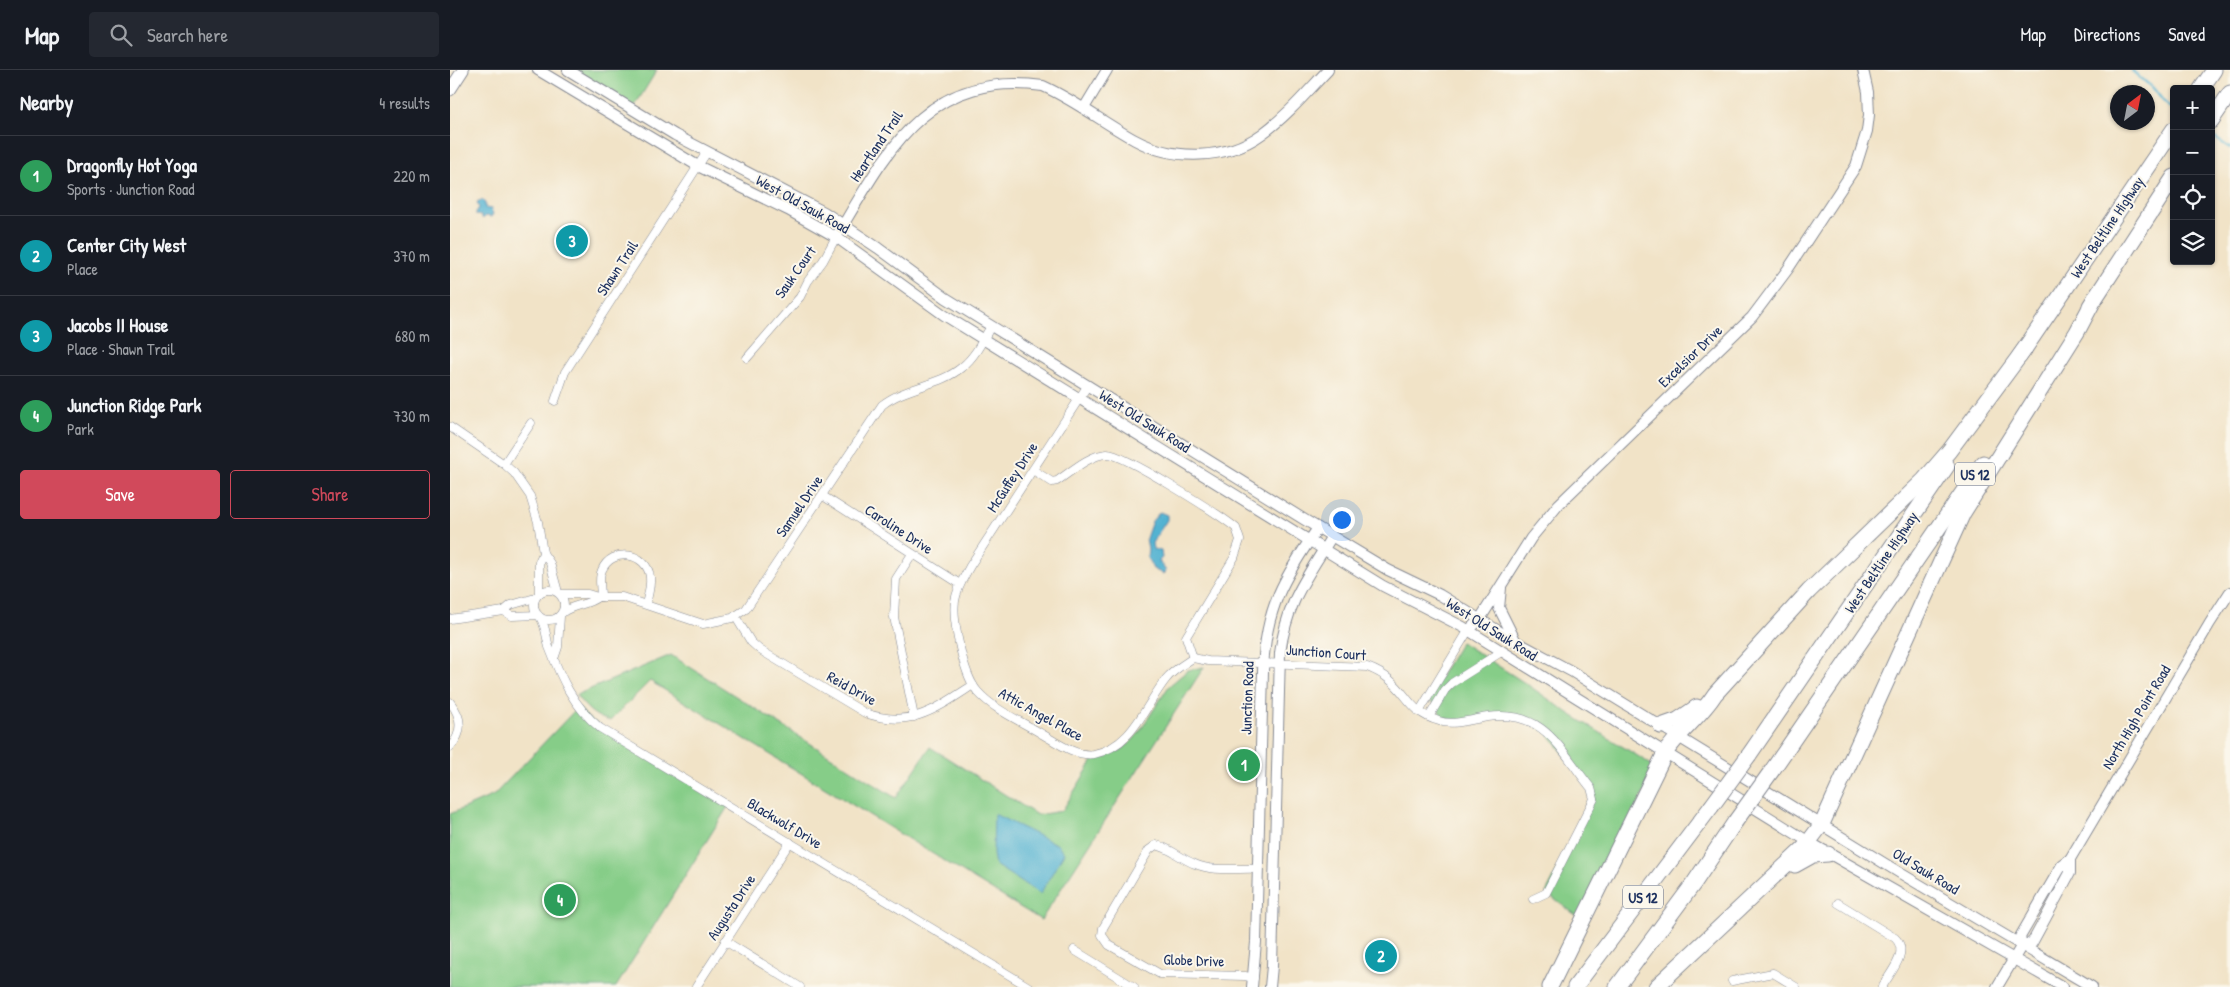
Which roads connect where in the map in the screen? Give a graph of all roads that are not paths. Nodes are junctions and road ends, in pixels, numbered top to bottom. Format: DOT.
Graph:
graph roads {
  1 [pos="463,70"];
  2 [pos="538,70"];
  3 [pos="568,70"];
  4 [pos="1107,70"];
  5 [pos="1328,70"];
  6 [pos="1863,70"];
  7 [pos="2214,70"];
  8 [pos="2204,85"];
  9 [pos="450,90"];
  10 [pos="2230,93"];
  11 [pos="1084,108"];
  12 [pos="2215,115"];
  13 [pos="2173,130"];
  14 [pos="707,152"];
  15 [pos="698,166"];
  16 [pos="2170,183"];
  17 [pos="844,224"];
  18 [pos="836,237"];
  19 [pos="2095,298"];
  20 [pos="991,326"];
  21 [pos="984,339"];
  22 [pos="2024,350"];
  23 [pos="747,358"];
  24 [pos="1088,385"];
  25 [pos="1080,398"];
  26 [pos="555,401"];
  27 [pos="531,423"];
  28 [pos="450,427"];
  29 [pos="504,464"];
  30 [pos="1033,470"];
  31 [pos="823,496"];
  32 [pos="1318,528"];
  33 [pos="1332,536"];
  34 [pos="1310,540"];
  35 [pos="1324,549"];
  36 [pos="543,553"];
  37 [pos="912,554"];
  38 [pos="960,584"];
  39 [pos="1502,585"];
  40 [pos="2230,592"];
  41 [pos="559,593"];
  42 [pos="537,596"];
  43 [pos="600,597"];
  44 [pos="646,604"];
  45 [pos="504,611"];
  46 [pos="561,615"];
  47 [pos="539,616"];
  48 [pos="735,616"];
  49 [pos="450,619"];
  50 [pos="1480,619"];
  51 [pos="1468,631"];
  52 [pos="1515,641"];
  53 [pos="1501,652"];
  54 [pos="555,656"];
  55 [pos="1193,658"];
  56 [pos="1263,662"];
  57 [pos="1280,663"];
  58 [pos="973,686"];
  59 [pos="1715,694"];
  60 [pos="450,702"];
  61 [pos="1419,712"];
  62 [pos="914,717"];
  63 [pos="1428,717"];
  64 [pos="1661,726"];
  65 [pos="1677,736"];
  66 [pos="450,747"];
  67 [pos="1666,753"];
  68 [pos="1746,779"];
  69 [pos="1822,824"];
  70 [pos="790,842"];
  71 [pos="1809,842"];
  72 [pos="1828,854"];
  73 [pos="1257,869"];
  74 [pos="1774,877"];
  75 [pos="1533,899"];
  76 [pos="1838,903"];
  77 [pos="725,941"];
  78 [pos="2022,945"];
  79 [pos="1074,950"];
  80 [pos="2014,958"];
  81 [pos="1732,980"];
  82 [pos="1253,982"];
  83 [pos="696,987"];
  84 [pos="800,987"];
  85 [pos="1029,987"];
  86 [pos="1134,987"];
  87 [pos="1270,987"];
  88 [pos="1550,987"];
  89 [pos="1575,987"];
  90 [pos="1617,987"];
  91 [pos="1656,987"];
  92 [pos="1796,987"];
  93 [pos="1882,987"];
  94 [pos="1997,987"];
  95 [pos="2063,987"];
  96 [pos="2092,987"];
  1 -- 9 [label="main road"];
  2 -- 15 [label="street, West Old Sauk Road"];
  3 -- 14 [label="street, West Old Sauk Road"];
  4 -- 11 [label="street"];
  5 -- 11 [label="street"];
  6 -- 39 [label="street, Excelsior Drive"];
  7 -- 8 [label="highway"];
  10 -- 12 [label="highway"];
  11 -- 17 [label="street, Heartland Trail"];
  13 -- 22 [label="highway, West Beltline Highway / US 12"];
  14 -- 15 [label="street, Shawn Trail"];
  14 -- 17 [label="street, West Old Sauk Road"];
  15 -- 18 [label="street, West Old Sauk Road"];
  15 -- 26 [label="street, Shawn Trail"];
  16 -- 19 [label="highway, West Beltline Highway / US 12"];
  17 -- 18 [label="street, Sauk Court"];
  17 -- 20 [label="street, West Old Sauk Road"];
  18 -- 21 [label="street, West Old Sauk Road"];
  18 -- 23 [label="street, Sauk Court"];
  19 -- 69 [label="highway"];
  19 -- 90 [label="highway, West Beltline Highway / US 12, bridge"];
  20 -- 21 [label="street, Samuel Drive"];
  20 -- 24 [label="street, West Old Sauk Road"];
  21 -- 25 [label="street, West Old Sauk Road"];
  21 -- 31 [label="street, Samuel Drive"];
  22 -- 59 [label="highway"];
  22 -- 89 [label="highway, West Beltline Highway / US 12, bridge"];
  24 -- 25 [label="street, McGuffey Drive"];
  24 -- 32 [label="street, West Old Sauk Road"];
  25 -- 30 [label="street, McGuffey Drive"];
  25 -- 34 [label="street, West Old Sauk Road"];
  27 -- 29 [label="street"];
  28 -- 29 [label="street"];
  29 -- 36 [label="street"];
  30 -- 38 [label="street, McGuffey Drive"];
  30 -- 55 [label="street"];
  31 -- 37 [label="street, Caroline Drive"];
  31 -- 48 [label="street, Samuel Drive"];
  32 -- 33 [label="street, West Old Sauk Road"];
  32 -- 34 [label="street, Junction Road"];
  33 -- 35 [label="street, Junction Road"];
  33 -- 50 [label="street, West Old Sauk Road"];
  34 -- 35 [label="street, West Old Sauk Road"];
  34 -- 56 [label="street, Junction Road"];
  35 -- 51 [label="street, West Old Sauk Road"];
  35 -- 57 [label="street, Junction Road"];
  36 -- 41 [label="street"];
  36 -- 42 [label="street"];
  37 -- 38 [label="street, Caroline Drive"];
  37 -- 62 [label="street"];
  38 -- 58 [label="street, Attic Angel Place"];
  39 -- 50 [label="street, Excelsior Drive"];
  39 -- 52 [label="street"];
  40 -- 78 [label="street, North High Point Road"];
  41 -- 42 [label="street"];
  41 -- 43 [label="street, Samuel Drive"];
  41 -- 46 [label="street"];
  42 -- 45 [label="street"];
  42 -- 47 [label="street"];
  43 -- 44 [label="street, Samuel Drive"];
  43 -- 44 [label="street"];
  43 -- 46 [label="street, Samuel Drive"];
  44 -- 48 [label="street, Samuel Drive"];
  45 -- 47 [label="street"];
  45 -- 49 [label="street"];
  46 -- 47 [label="street"];
  46 -- 54 [label="street, Blackwolf Drive"];
  47 -- 54 [label="street, Blackwolf Drive"];
  48 -- 62 [label="street, Reid Drive"];
  50 -- 51 [label="street, Excelsior Drive"];
  50 -- 52 [label="street, West Old Sauk Road"];
  51 -- 53 [label="street, West Old Sauk Road"];
  51 -- 61 [label="street"];
  52 -- 64 [label="street, West Old Sauk Road"];
  53 -- 63 [label="street"];
  53 -- 67 [label="street, West Old Sauk Road"];
  54 -- 70 [label="street, Blackwolf Drive"];
  55 -- 56 [label="street"];
  55 -- 58 [label="street, Attic Angel Place"];
  56 -- 57 [label="street, Junction Court"];
  56 -- 73 [label="street, Junction Road"];
  57 -- 61 [label="street, Junction Court"];
  57 -- 87 [label="street, Junction Road"];
  58 -- 62 [label="street, Reid Drive"];
  59 -- 64 [label="highway"];
  59 -- 65 [label="highway"];
  60 -- 66 [label="street"];
  61 -- 63 [label="street, Junction Court"];
  63 -- 75 [label="street, Junction Court"];
  64 -- 65 [label="street, West Old Sauk Road"];
  65 -- 67 [label="highway"];
  65 -- 68 [label="street, West Old Sauk Road"];
  67 -- 71 [label="street, West Old Sauk Road"];
  67 -- 88 [label="highway"];
  68 -- 69 [label="street, Old Sauk Road"];
  69 -- 71 [label="highway"];
  69 -- 78 [label="street, Old Sauk Road"];
  70 -- 77 [label="street, Augusta Drive"];
  70 -- 85 [label="street, Blackwolf Drive"];
  71 -- 72 [label="street"];
  71 -- 74 [label="highway"];
  72 -- 74 [label="highway"];
  72 -- 80 [label="street"];
  73 -- 82 [label="street, Junction Road"];
  73 -- 82 [label="street, Globe Drive"];
  74 -- 91 [label="highway"];
  76 -- 93 [label="street"];
  77 -- 83 [label="street, Augusta Drive"];
  77 -- 84 [label="street"];
  78 -- 80 [label="street, North High Point Road"];
  78 -- 96 [label="street, Old Sauk Road"];
  79 -- 86 [label="street"];
  80 -- 94 [label="street, North High Point Road"];
  80 -- 95 [label="street"];
  81 -- 92 [label="street"];
}
